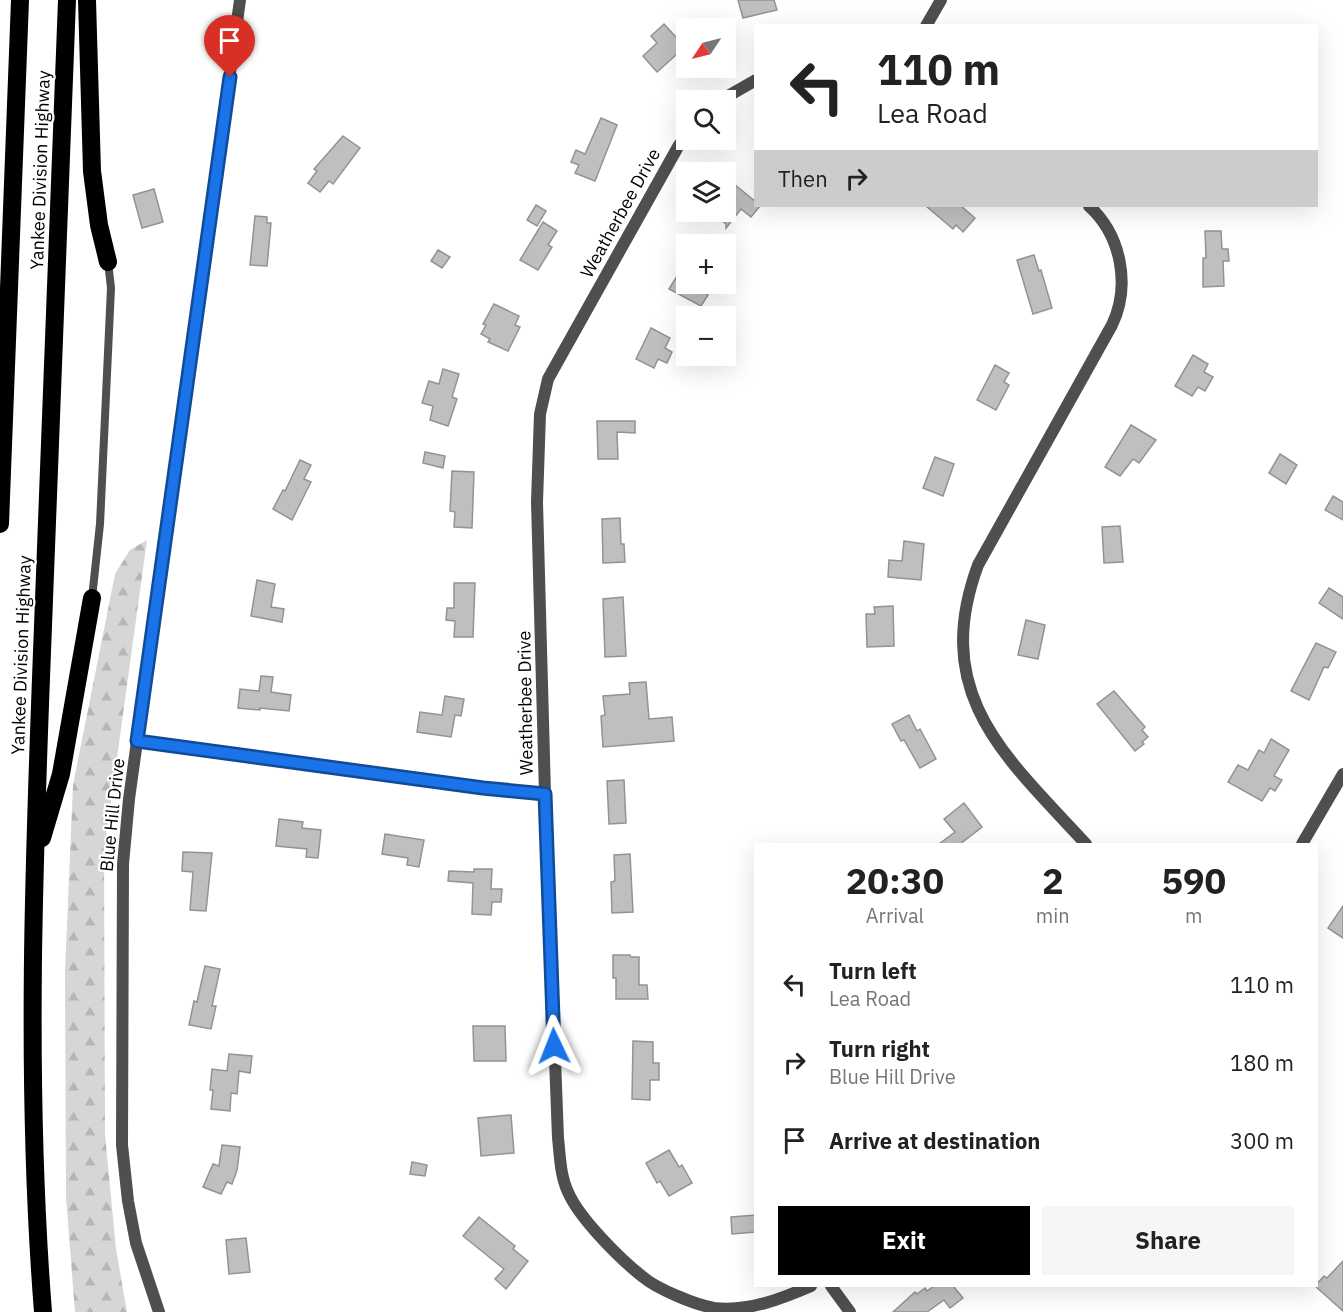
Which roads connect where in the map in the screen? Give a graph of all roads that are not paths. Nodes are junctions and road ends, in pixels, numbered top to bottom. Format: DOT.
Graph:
graph roads {
  1 [pos="20,0"];
  2 [pos="67,0"];
  3 [pos="87,0"];
  4 [pos="240,0"];
  5 [pos="941,0"];
  6 [pos="927,24"];
  7 [pos="754,81"];
  8 [pos="736,91"];
  9 [pos="676,150"];
  10 [pos="1090,207"];
  11 [pos="108,262"];
  12 [pos="0,524"];
  13 [pos="92,598"];
  14 [pos="137,741"];
  15 [pos="1343,774"];
  16 [pos="545,794"];
  17 [pos="1085,843"];
  18 [pos="1303,843"];
  19 [pos="34,863"];
  20 [pos="809,1287"];
  21 [pos="832,1287"];
  22 [pos="43,1312"];
  23 [pos="159,1312"];
  24 [pos="850,1312"];
  1 -- 12 [label="highway, Yankee Division Highway"];
  2 -- 19 [label="highway, Yankee Division Highway"];
  3 -- 11 [label="highway"];
  4 -- 14 [label="street, Blue Hill Drive"];
  5 -- 6 [label="street"];
  7 -- 8 [label="street"];
  9 -- 16 [label="street, Weatherbee Drive"];
  10 -- 17 [label="street"];
  11 -- 13 [label="lane"];
  13 -- 19 [label="highway"];
  14 -- 16 [label="street"];
  14 -- 23 [label="street, Blue Hill Drive"];
  15 -- 18 [label="street"];
  16 -- 20 [label="street, Weatherbee Drive"];
  19 -- 22 [label="highway, Yankee Division Highway"];
  21 -- 24 [label="street"];
}
